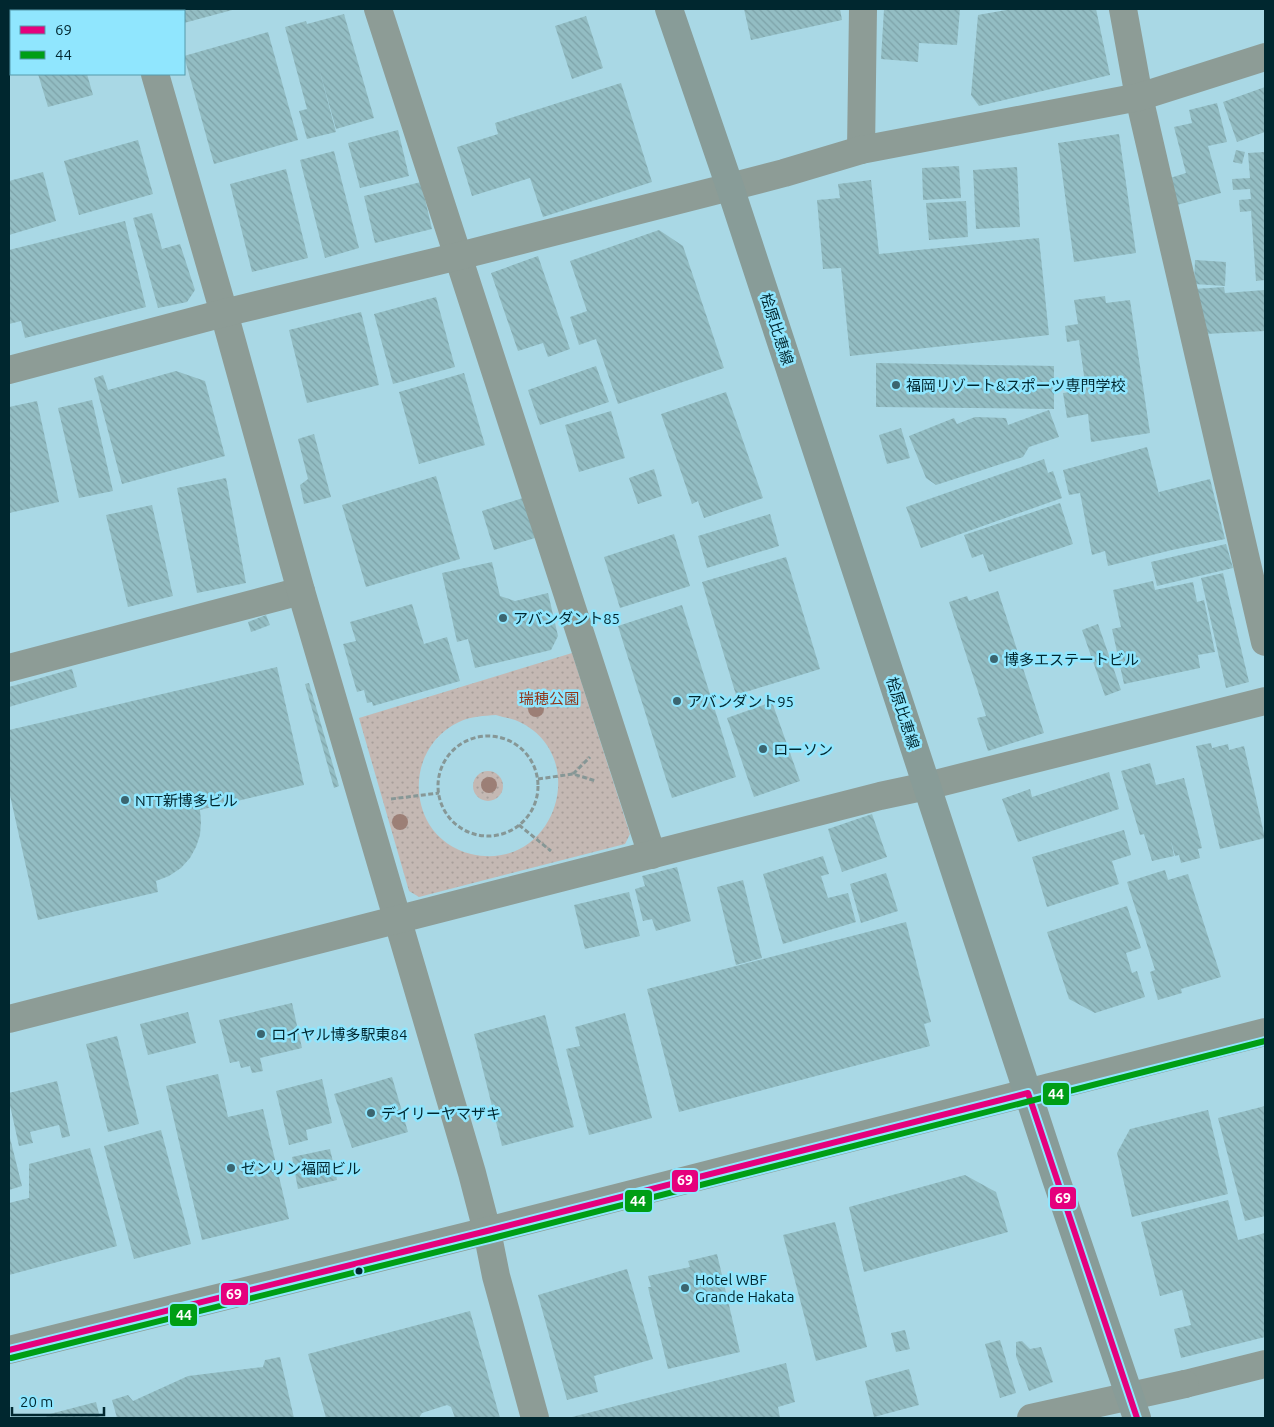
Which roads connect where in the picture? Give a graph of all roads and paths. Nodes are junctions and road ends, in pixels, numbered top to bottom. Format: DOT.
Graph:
graph roads {
  1 [pos="378,9"];
  2 [pos="669,9"];
  3 [pos="863,9"];
  4 [pos="1123,9"];
  5 [pos="1265,58"];
  6 [pos="155,75"];
  7 [pos="1139,97"];
  8 [pos="861,150"];
  9 [pos="730,187"];
  10 [pos="459,256"];
  11 [pos="224,313"];
  12 [pos="9,370"];
  13 [pos="301,591"];
  14 [pos="1265,642"];
  15 [pos="9,668"];
  16 [pos="1265,701"];
  17 [pos="538,779"];
  18 [pos="927,786"];
  19 [pos="439,793"];
  20 [pos="633,793"];
  21 [pos="364,803"];
  22 [pos="519,825"];
  23 [pos="652,855"];
  24 [pos="563,878"];
  25 [pos="398,919"];
  26 [pos="9,1019"];
  27 [pos="1265,1032"];
  28 [pos="1028,1093"];
  29 [pos="487,1231"];
  30 [pos="9,1350"];
  31 [pos="1265,1364"];
  32 [pos="1134,1407"];
  33 [pos="535,1418"];
  34 [pos="1031,1418"];
  1 -- 10 [label="street"];
  2 -- 9 [label="main road, 桧原比恵線"];
  3 -- 8 [label="street"];
  4 -- 7 [label="street"];
  5 -- 7 [label="street"];
  6 -- 11 [label="street"];
  7 -- 8 [label="street"];
  7 -- 14 [label="street"];
  8 -- 9 [label="street"];
  9 -- 10 [label="street"];
  9 -- 18 [label="main road, 桧原比恵線"];
  10 -- 11 [label="street"];
  10 -- 20 [label="street"];
  11 -- 12 [label="street"];
  11 -- 13 [label="street"];
  13 -- 15 [label="street"];
  13 -- 21 [label="street"];
  16 -- 18 [label="street"];
  17 -- 19 [label="path"];
  17 -- 20 [label="path"];
  17 -- 22 [label="path"];
  18 -- 23 [label="street"];
  18 -- 28 [label="main road, 桧原比恵線"];
  19 -- 21 [label="path"];
  19 -- 22 [label="path"];
  20 -- 23 [label="street"];
  21 -- 25 [label="street"];
  22 -- 24 [label="path"];
  23 -- 24 [label="street"];
  24 -- 25 [label="street"];
  25 -- 26 [label="street"];
  25 -- 29 [label="street"];
  27 -- 28 [label="street"];
  28 -- 29 [label="street"];
  28 -- 32 [label="main road, 桧原比恵線"];
  29 -- 30 [label="street"];
  29 -- 33 [label="street"];
  31 -- 32 [label="street"];
  32 -- 34 [label="street"];
}
